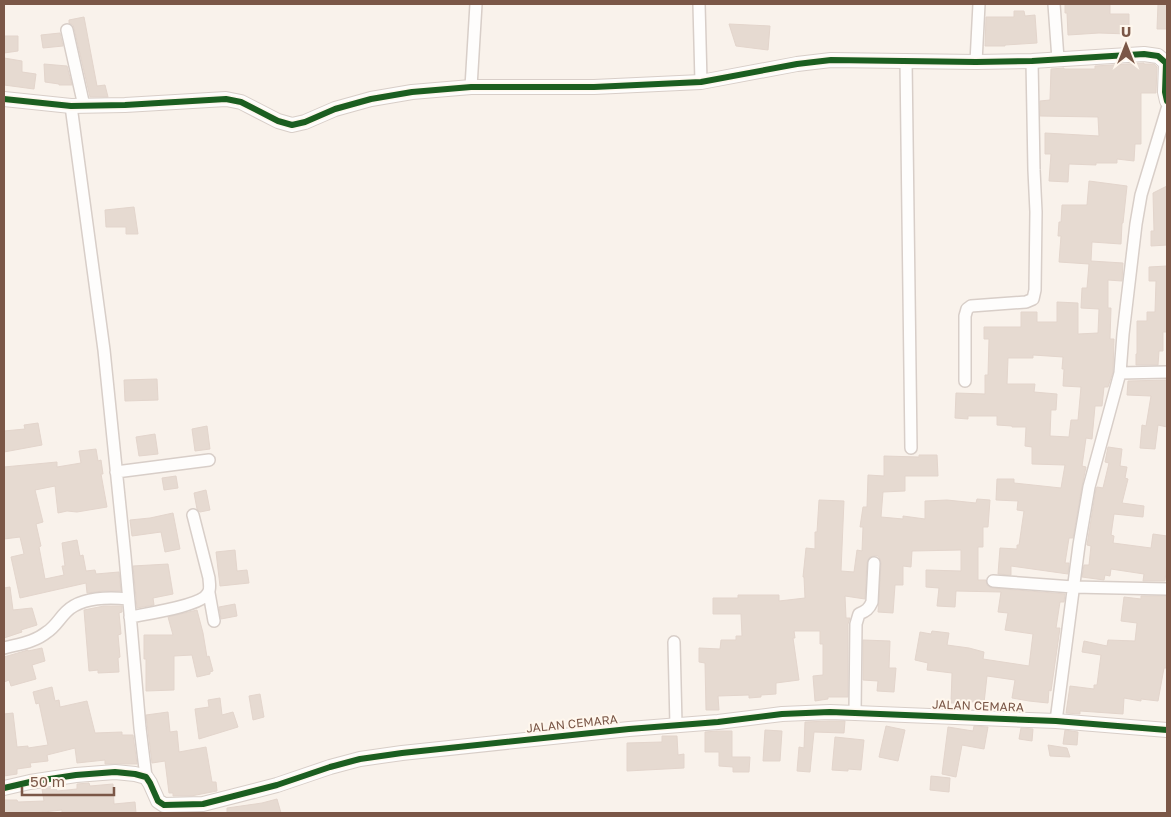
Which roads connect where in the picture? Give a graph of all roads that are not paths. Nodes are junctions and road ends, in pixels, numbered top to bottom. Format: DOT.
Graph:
graph roads {
  1 [pos="476,4"];
  2 [pos="699,4"];
  3 [pos="979,4"];
  4 [pos="1054,4"];
  5 [pos="67,30"];
  6 [pos="1058,59"];
  7 [pos="906,60"];
  8 [pos="1032,61"];
  9 [pos="1167,61"];
  10 [pos="976,62"];
  11 [pos="701,82"];
  12 [pos="471,87"];
  13 [pos="4,99"];
  14 [pos="1167,101"];
  15 [pos="77,106"];
  16 [pos="1167,109"];
  17 [pos="1120,372"];
  18 [pos="1167,372"];
  19 [pos="965,381"];
  20 [pos="911,448"];
  21 [pos="210,460"];
  22 [pos="116,472"];
  23 [pos="194,515"];
  24 [pos="874,563"];
  25 [pos="992,581"];
  26 [pos="1073,587"];
  27 [pos="1167,590"];
  28 [pos="209,593"];
  29 [pos="128,599"];
  30 [pos="130,617"];
  31 [pos="214,621"];
  32 [pos="674,642"];
  33 [pos="4,648"];
  34 [pos="854,712"];
  35 [pos="1056,721"];
  36 [pos="676,725"];
  37 [pos="1167,730"];
  38 [pos="146,777"];
  39 [pos="4,788"];
  40 [pos="158,807"];
  1 -- 12 [label="street"];
  2 -- 11 [label="street"];
  3 -- 10 [label="street"];
  4 -- 6 [label="street"];
  5 -- 15 [label="street"];
  6 -- 8 [label="street"];
  6 -- 9 [label="street"];
  7 -- 10 [label="street"];
  7 -- 11 [label="street"];
  7 -- 20 [label="street"];
  8 -- 10 [label="street"];
  8 -- 19 [label="street"];
  9 -- 14 [label="street"];
  11 -- 12 [label="street"];
  12 -- 15 [label="street"];
  13 -- 15 [label="street"];
  15 -- 22 [label="street"];
  16 -- 17 [label="street"];
  17 -- 18 [label="street"];
  17 -- 26 [label="street"];
  21 -- 22 [label="street"];
  22 -- 29 [label="street"];
  23 -- 28 [label="street"];
  24 -- 34 [label="street"];
  25 -- 26 [label="street"];
  26 -- 27 [label="street"];
  26 -- 35 [label="street"];
  28 -- 30 [label="street"];
  28 -- 31 [label="street"];
  29 -- 30 [label="street"];
  29 -- 33 [label="street"];
  30 -- 38 [label="street"];
  32 -- 36 [label="street"];
  34 -- 35 [label="street, JALAN CEMARA"];
  34 -- 36 [label="street, JALAN CEMARA"];
  35 -- 37 [label="street, JALAN CEMARA"];
  36 -- 40 [label="street, JALAN CEMARA"];
  38 -- 39 [label="street"];
  38 -- 40 [label="street, JALAN CEMARA"];
}
